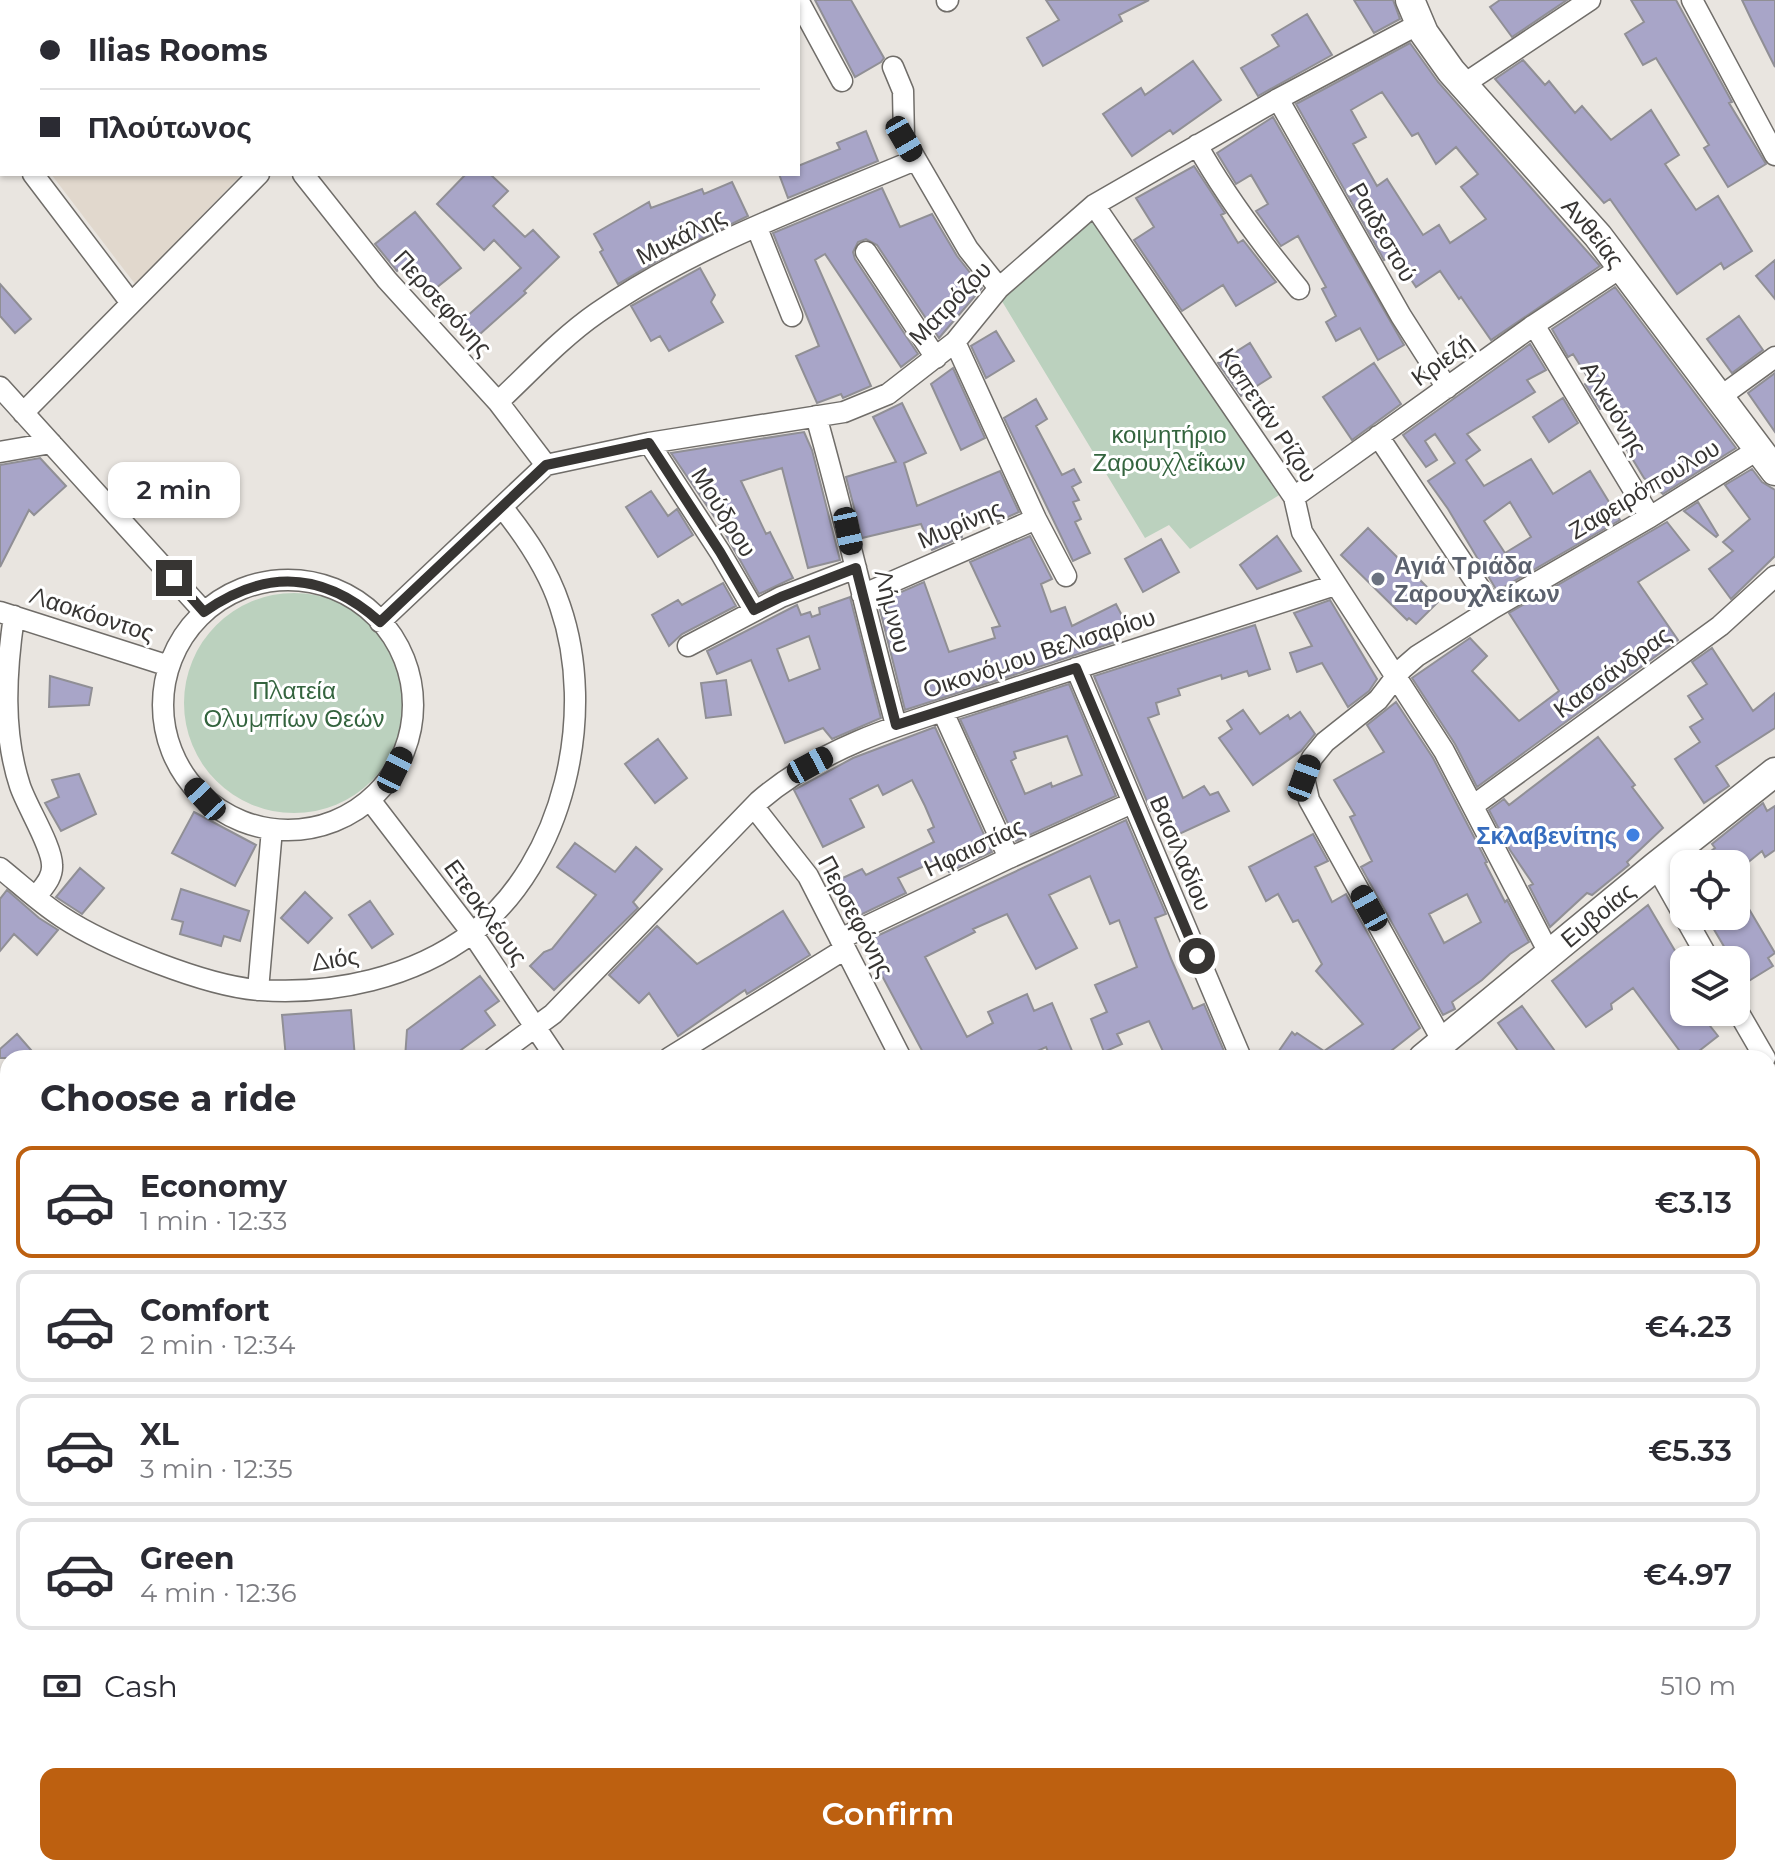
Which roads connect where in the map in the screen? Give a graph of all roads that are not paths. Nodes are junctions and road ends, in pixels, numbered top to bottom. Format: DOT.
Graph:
graph roads {
  1 [pos="1590,0"];
  2 [pos="1692,0"];
  3 [pos="800,4"];
  4 [pos="1415,12"];
  5 [pos="893,67"];
  6 [pos="842,81"];
  7 [pos="1464,84"];
  8 [pos="1278,99"];
  9 [pos="1772,143"];
  10 [pos="1197,145"];
  11 [pos="915,160"];
  12 [pos="35,176"];
  13 [pos="257,176"];
  14 [pos="305,176"];
  15 [pos="1094,205"];
  16 [pos="757,228"];
  17 [pos="866,252"];
  18 [pos="1622,267"];
  19 [pos="999,288"];
  20 [pos="1299,289"];
  21 [pos="131,303"];
  22 [pos="792,316"];
  23 [pos="1534,325"];
  24 [pos="955,342"];
  25 [pos="1775,357"];
  26 [pos="936,358"];
  27 [pos="0,387"];
  28 [pos="1447,388"];
  29 [pos="1720,397"];
  30 [pos="498,402"];
  31 [pos="23,413"];
  32 [pos="816,416"];
  33 [pos="1378,436"];
  34 [pos="51,443"];
  35 [pos="649,443"];
  36 [pos="0,452"];
  37 [pos="1767,460"];
  38 [pos="546,465"];
  39 [pos="1294,497"];
  40 [pos="502,507"];
  41 [pos="1650,517"];
  42 [pos="1036,519"];
  43 [pos="856,568"];
  44 [pos="1066,576"];
  45 [pos="1775,576"];
  46 [pos="1335,585"];
  47 [pos="862,595"];
  48 [pos="1493,608"];
  49 [pos="754,610"];
  50 [pos="204,612"];
  51 [pos="7,614"];
  52 [pos="380,622"];
  53 [pos="688,646"];
  54 [pos="169,666"];
  55 [pos="1076,668"];
  56 [pos="4,676"];
  57 [pos="1396,677"];
  58 [pos="943,712"];
  59 [pos="896,725"];
  60 [pos="1775,772"];
  61 [pos="370,800"];
  62 [pos="1132,803"];
  63 [pos="1474,805"];
  64 [pos="754,807"];
  65 [pos="272,829"];
  66 [pos="1009,858"];
  67 [pos="1656,866"];
  68 [pos="2,873"];
  69 [pos="36,897"];
  70 [pos="472,933"];
  71 [pos="842,944"];
  72 [pos="1701,946"];
  73 [pos="1549,953"];
  74 [pos="258,990"];
  75 [pos="1746,1026"];
  76 [pos="536,1029"];
  77 [pos="505,1050"];
  78 [pos="550,1050"];
  79 [pos="681,1050"];
  80 [pos="897,1050"];
  81 [pos="1238,1050"];
  82 [pos="1433,1050"];
  83 [pos="1760,1050"];
  1 -- 7 [label="street"];
  2 -- 9 [label="street"];
  3 -- 6 [label="street"];
  4 -- 7 [label="main road, Ανθείας"];
  4 -- 8 [label="street, Ματρόζου"];
  5 -- 11 [label="street"];
  7 -- 18 [label="main road, Ανθείας"];
  8 -- 10 [label="street, Ματρόζου"];
  8 -- 28 [label="street, Ραιδεστού"];
  10 -- 15 [label="street, Ματρόζου"];
  10 -- 20 [label="street"];
  11 -- 16 [label="street, Μυκάλης"];
  11 -- 19 [label="street"];
  12 -- 21 [label="street"];
  13 -- 21 [label="street"];
  14 -- 30 [label="street, Περσεφόνης"];
  15 -- 19 [label="street, Ματρόζου"];
  15 -- 39 [label="street, Καπετάν Ρίζου"];
  16 -- 22 [label="street"];
  16 -- 30 [label="street, Μυκάλης"];
  17 -- 26 [label="street"];
  18 -- 23 [label="street, Κριεζή"];
  18 -- 29 [label="main road, Ανθείας"];
  19 -- 24 [label="street, Ματρόζου"];
  21 -- 31 [label="street"];
  23 -- 28 [label="street, Κριεζή"];
  23 -- 41 [label="street, Αλκυόνης"];
  24 -- 26 [label="street, Ματρόζου"];
  24 -- 42 [label="street"];
  25 -- 29 [label="street"];
  26 -- 32 [label="street, Ματρόζου"];
  27 -- 31 [label="street"];
  28 -- 33 [label="street, Κριεζή"];
  29 -- 37 [label="main road, Ανθείας"];
  30 -- 38 [label="street, Περσεφόνης"];
  31 -- 34 [label="street"];
  32 -- 35 [label="street, Ματρόζου"];
  32 -- 43 [label="street, Λήμνου"];
  33 -- 39 [label="street, Κριεζή"];
  33 -- 48 [label="street"];
  34 -- 36 [label="street"];
  34 -- 50 [label="street"];
  35 -- 38 [label="street, Ματρόζου"];
  35 -- 49 [label="street, Μούδρου"];
  37 -- 41 [label="street, Ζαφειρόπουλου"];
  38 -- 40 [label="street"];
  39 -- 46 [label="street, Καπετάν Ρίζου"];
  40 -- 52 [label="street"];
  40 -- 70 [label="street, Διός"];
  41 -- 48 [label="street, Ζαφειρόπουλου"];
  42 -- 44 [label="street"];
  42 -- 47 [label="street, Μυρίνης"];
  43 -- 47 [label="street, Λήμνου"];
  43 -- 49 [label="street"];
  45 -- 63 [label="street, Κασσάνδρας"];
  46 -- 55 [label="street, Οικονόμου Βελισαρίου"];
  46 -- 57 [label="street, Καπετάν Ρίζου"];
  47 -- 59 [label="street, Λήμνου"];
  48 -- 57 [label="street, Ζαφειρόπουλου"];
  49 -- 53 [label="street"];
  50 -- 52 [label="street"];
  50 -- 54 [label="street"];
  51 -- 54 [label="street, Λαοκόοντος"];
  51 -- 56 [label="street"];
  52 -- 61 [label="street"];
  54 -- 65 [label="street"];
  55 -- 58 [label="street, Οικονόμου Βελισαρίου"];
  55 -- 62 [label="street, Βασιλαδίου"];
  56 -- 69 [label="street"];
  57 -- 63 [label="street, Καπετάν Ρίζου"];
  57 -- 82 [label="street, Ζαφειρόπουλου"];
  58 -- 59 [label="street, Οικονόμου Βελισαρίου"];
  58 -- 66 [label="street"];
  59 -- 64 [label="street, Οικονόμου Βελισαρίου"];
  60 -- 67 [label="main road, Ευβοίας"];
  61 -- 65 [label="street"];
  61 -- 70 [label="street, Ετεοκλέους"];
  62 -- 66 [label="street, Ηφαιστίας"];
  62 -- 81 [label="street, Βασιλαδίου"];
  63 -- 73 [label="street, Καπετάν Ρίζου"];
  64 -- 71 [label="street, Περσεφόνης"];
  64 -- 76 [label="street, Οικονόμου Βελισαρίου"];
  65 -- 74 [label="street"];
  66 -- 71 [label="street, Ηφαιστίας"];
  67 -- 72 [label="street"];
  67 -- 73 [label="main road, Ευβοίας"];
  68 -- 69 [label="street, Διός"];
  69 -- 74 [label="street, Διός"];
  70 -- 74 [label="street, Διός"];
  70 -- 76 [label="street, Ετεοκλέους"];
  71 -- 79 [label="street, Ηφαιστίας"];
  71 -- 80 [label="street, Περσεφόνης"];
  73 -- 82 [label="main road, Ευβοίας"];
  75 -- 83 [label="street"];
  76 -- 77 [label="street, Οικονόμου Βελισαρίου"];
  76 -- 78 [label="street, Ετεοκλέους"];
}
